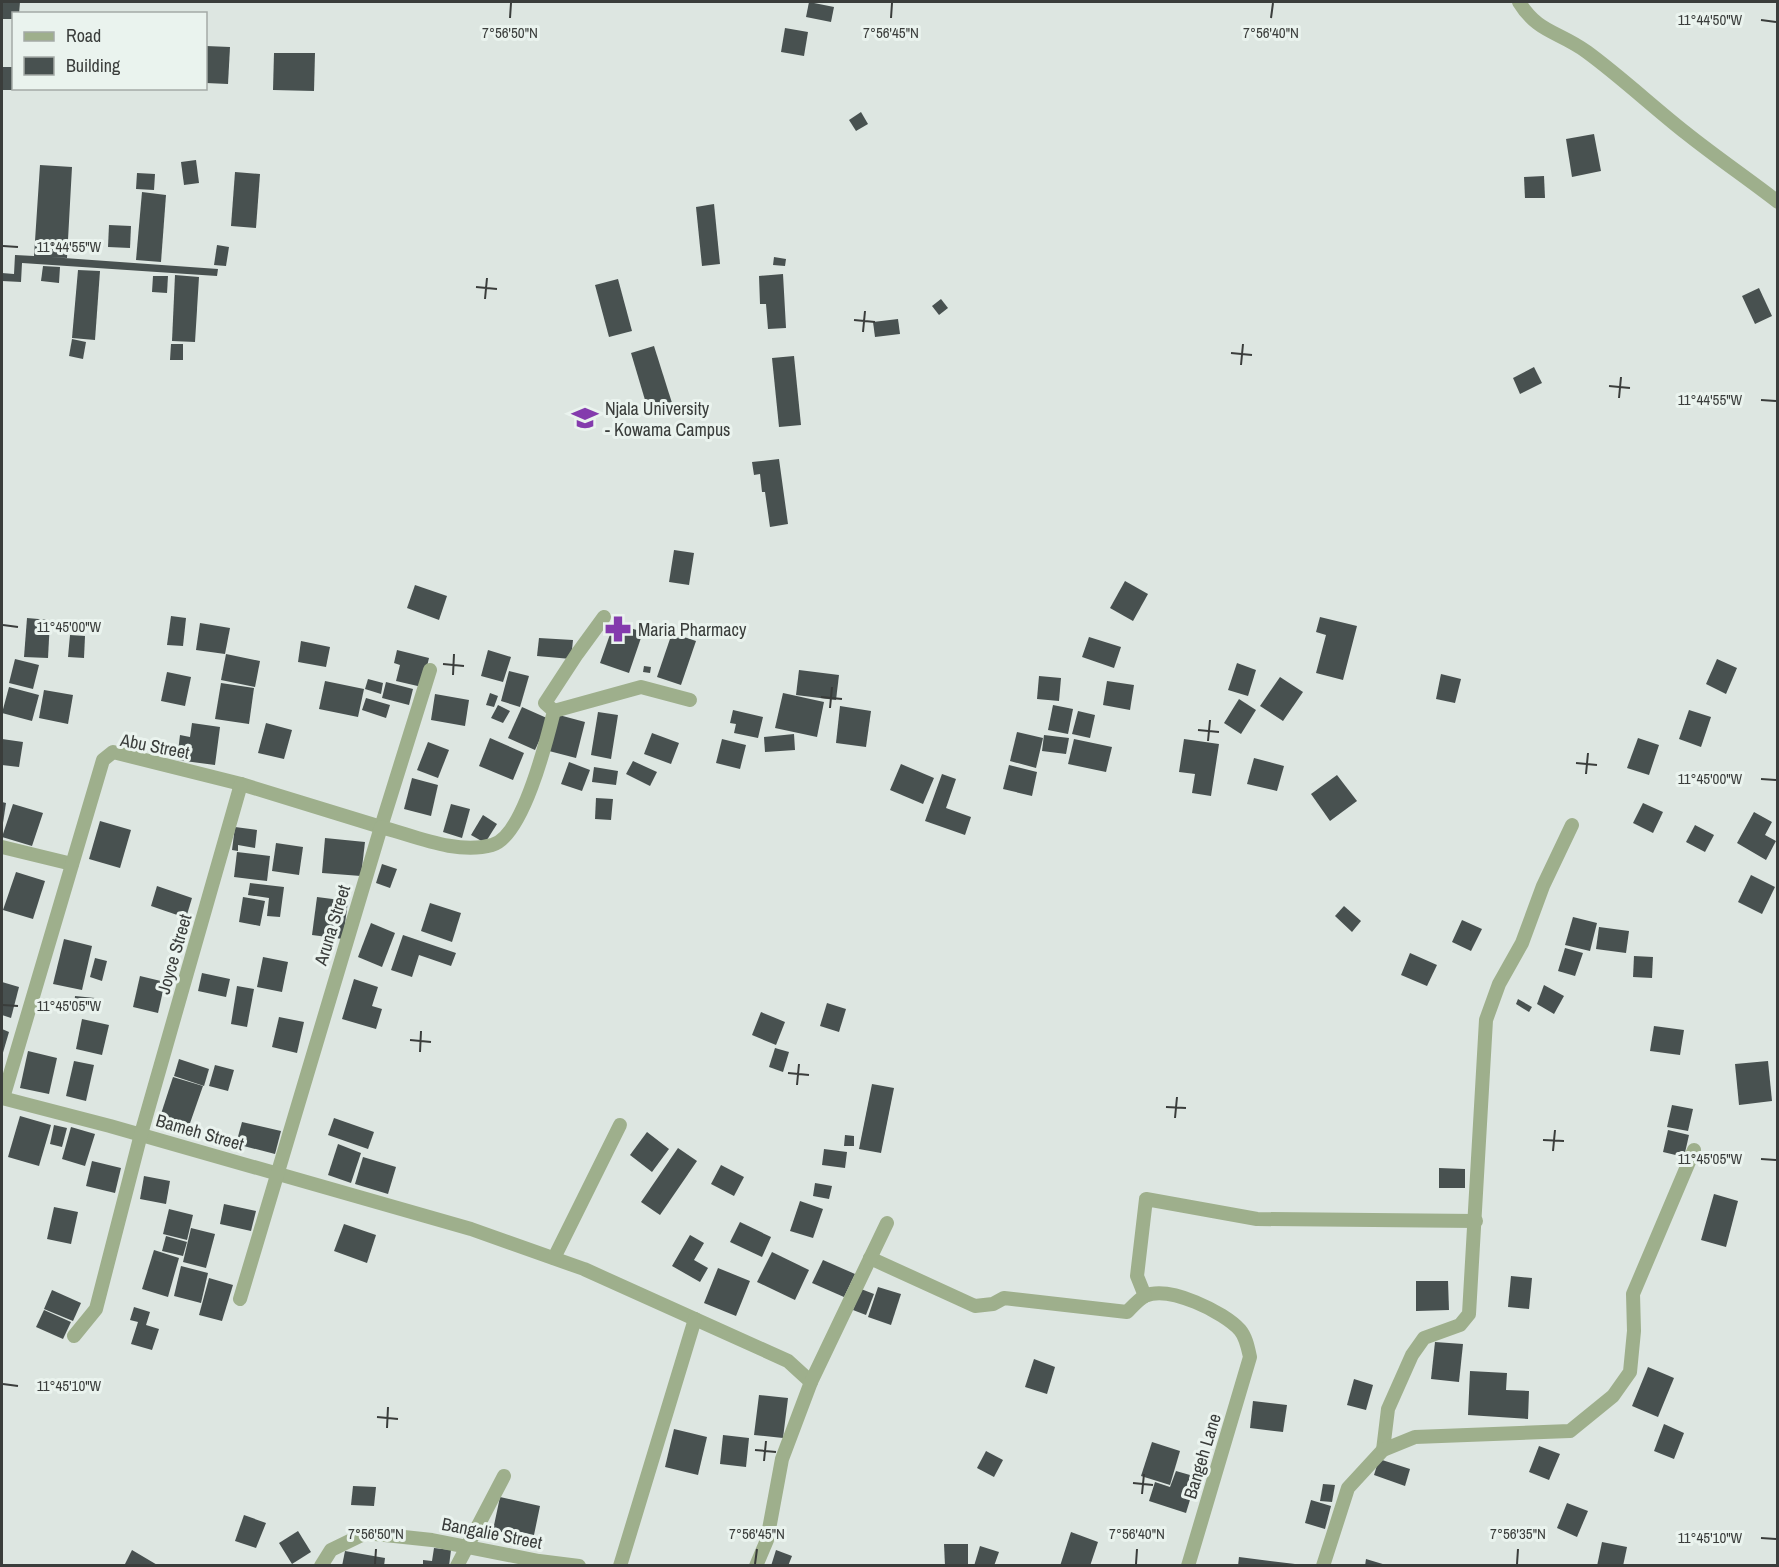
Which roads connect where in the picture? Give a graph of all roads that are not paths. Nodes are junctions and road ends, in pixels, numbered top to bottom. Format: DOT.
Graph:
graph roads {
  1 [pos="1519,2"];
  2 [pos="1778,202"];
  3 [pos="604,617"];
  4 [pos="430,670"];
  5 [pos="690,700"];
  6 [pos="550,707"];
  7 [pos="241,784"];
  8 [pos="1572,825"];
  9 [pos="381,827"];
  10 [pos="2,847"];
  11 [pos="72,864"];
  12 [pos="2,1098"];
  13 [pos="620,1125"];
  14 [pos="141,1134"];
  15 [pos="1694,1150"];
  16 [pos="276,1173"];
  17 [pos="1476,1221"];
  18 [pos="887,1223"];
  19 [pos="554,1258"];
  20 [pos="870,1258"];
  21 [pos="1145,1296"];
  22 [pos="240,1299"];
  23 [pos="695,1319"];
  24 [pos="74,1336"];
  25 [pos="811,1382"];
  26 [pos="1383,1450"];
  27 [pos="504,1476"];
  28 [pos="467,1546"];
  29 [pos="321,1566"];
  30 [pos="458,1566"];
  31 [pos="579,1566"];
  32 [pos="620,1566"];
  33 [pos="756,1566"];
  34 [pos="1188,1566"];
  35 [pos="1323,1566"];
  1 -- 2 [label="street"];
  3 -- 6 [label="street"];
  4 -- 9 [label="street"];
  5 -- 6 [label="street"];
  6 -- 9 [label="street"];
  7 -- 9 [label="street, Abu Street"];
  7 -- 11 [label="street, Abu Street"];
  7 -- 14 [label="street, Joyce Street"];
  8 -- 17 [label="street"];
  9 -- 16 [label="street, Aruna Street"];
  10 -- 11 [label="street"];
  11 -- 12 [label="street, Abu Street"];
  12 -- 14 [label="street, Bameh Street"];
  13 -- 19 [label="street"];
  14 -- 16 [label="street, Bameh Street"];
  14 -- 24 [label="street, Joyce Street"];
  15 -- 26 [label="street"];
  16 -- 19 [label="street, Bameh Street"];
  16 -- 22 [label="street, Aruna Street"];
  17 -- 21 [label="street"];
  17 -- 26 [label="street"];
  18 -- 20 [label="street"];
  19 -- 23 [label="street, Bameh Street"];
  20 -- 21 [label="street"];
  20 -- 25 [label="street"];
  21 -- 34 [label="street, Bangeh Lane"];
  23 -- 25 [label="street, Bameh Street"];
  23 -- 32 [label="street"];
  25 -- 33 [label="street"];
  26 -- 35 [label="street"];
  27 -- 28 [label="street"];
  28 -- 29 [label="street, Bangalie Street"];
  28 -- 30 [label="street"];
  28 -- 31 [label="street, Bangalie Street"];
}
